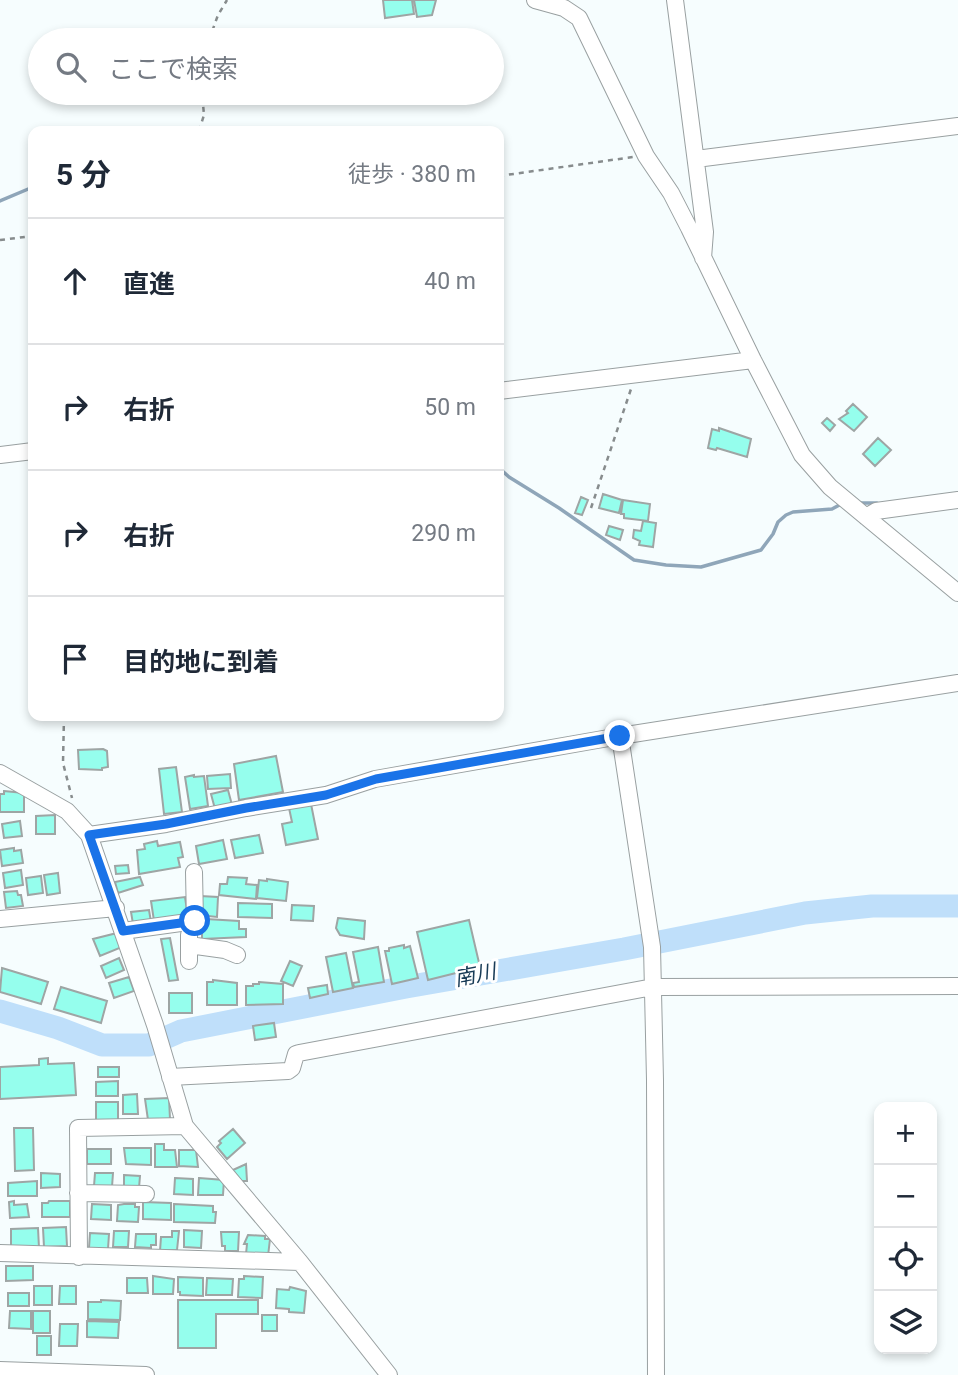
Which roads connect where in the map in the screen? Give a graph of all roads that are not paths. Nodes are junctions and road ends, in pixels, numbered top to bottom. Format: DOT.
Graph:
graph roads {
  1 [pos="535,0"];
  2 [pos="675,0"];
  3 [pos="958,126"];
  4 [pos="696,159"];
  5 [pos="703,259"];
  6 [pos="753,360"];
  7 [pos="504,390"];
  8 [pos="28,452"];
  9 [pos="0,455"];
  10 [pos="958,500"];
  11 [pos="866,517"];
  12 [pos="958,593"];
  13 [pos="958,683"];
  14 [pos="620,736"];
  15 [pos="0,773"];
  16 [pos="89,835"];
  17 [pos="194,872"];
  18 [pos="116,908"];
  19 [pos="0,919"];
  20 [pos="188,922"];
  21 [pos="123,931"];
  22 [pos="237,955"];
  23 [pos="958,986"];
  24 [pos="653,987"];
  25 [pos="169,1071"];
  26 [pos="185,1126"];
  27 [pos="78,1193"];
  28 [pos="146,1194"];
  29 [pos="0,1253"];
  30 [pos="79,1257"];
  31 [pos="300,1262"];
  32 [pos="0,1370"];
  33 [pos="146,1375"];
  34 [pos="389,1375"];
  35 [pos="656,1375"];
  1 -- 5 [label="street"];
  2 -- 4 [label="street"];
  3 -- 4 [label="street"];
  4 -- 5 [label="street"];
  5 -- 6 [label="street"];
  6 -- 7 [label="street"];
  6 -- 11 [label="street"];
  8 -- 9 [label="street"];
  10 -- 11 [label="street"];
  11 -- 12 [label="street"];
  13 -- 14 [label="street"];
  14 -- 16 [label="street"];
  14 -- 24 [label="street"];
  15 -- 16 [label="street"];
  16 -- 18 [label="street"];
  17 -- 20 [label="street"];
  18 -- 19 [label="street"];
  18 -- 21 [label="street"];
  20 -- 21 [label="street"];
  20 -- 22 [label="street"];
  21 -- 25 [label="street"];
  23 -- 24 [label="street"];
  24 -- 25 [label="street"];
  24 -- 35 [label="street"];
  25 -- 26 [label="street"];
  26 -- 27 [label="street"];
  26 -- 31 [label="street"];
  27 -- 28 [label="street"];
  27 -- 30 [label="street"];
  29 -- 30 [label="street"];
  30 -- 31 [label="street"];
  31 -- 34 [label="street"];
  32 -- 33 [label="street"];
}
